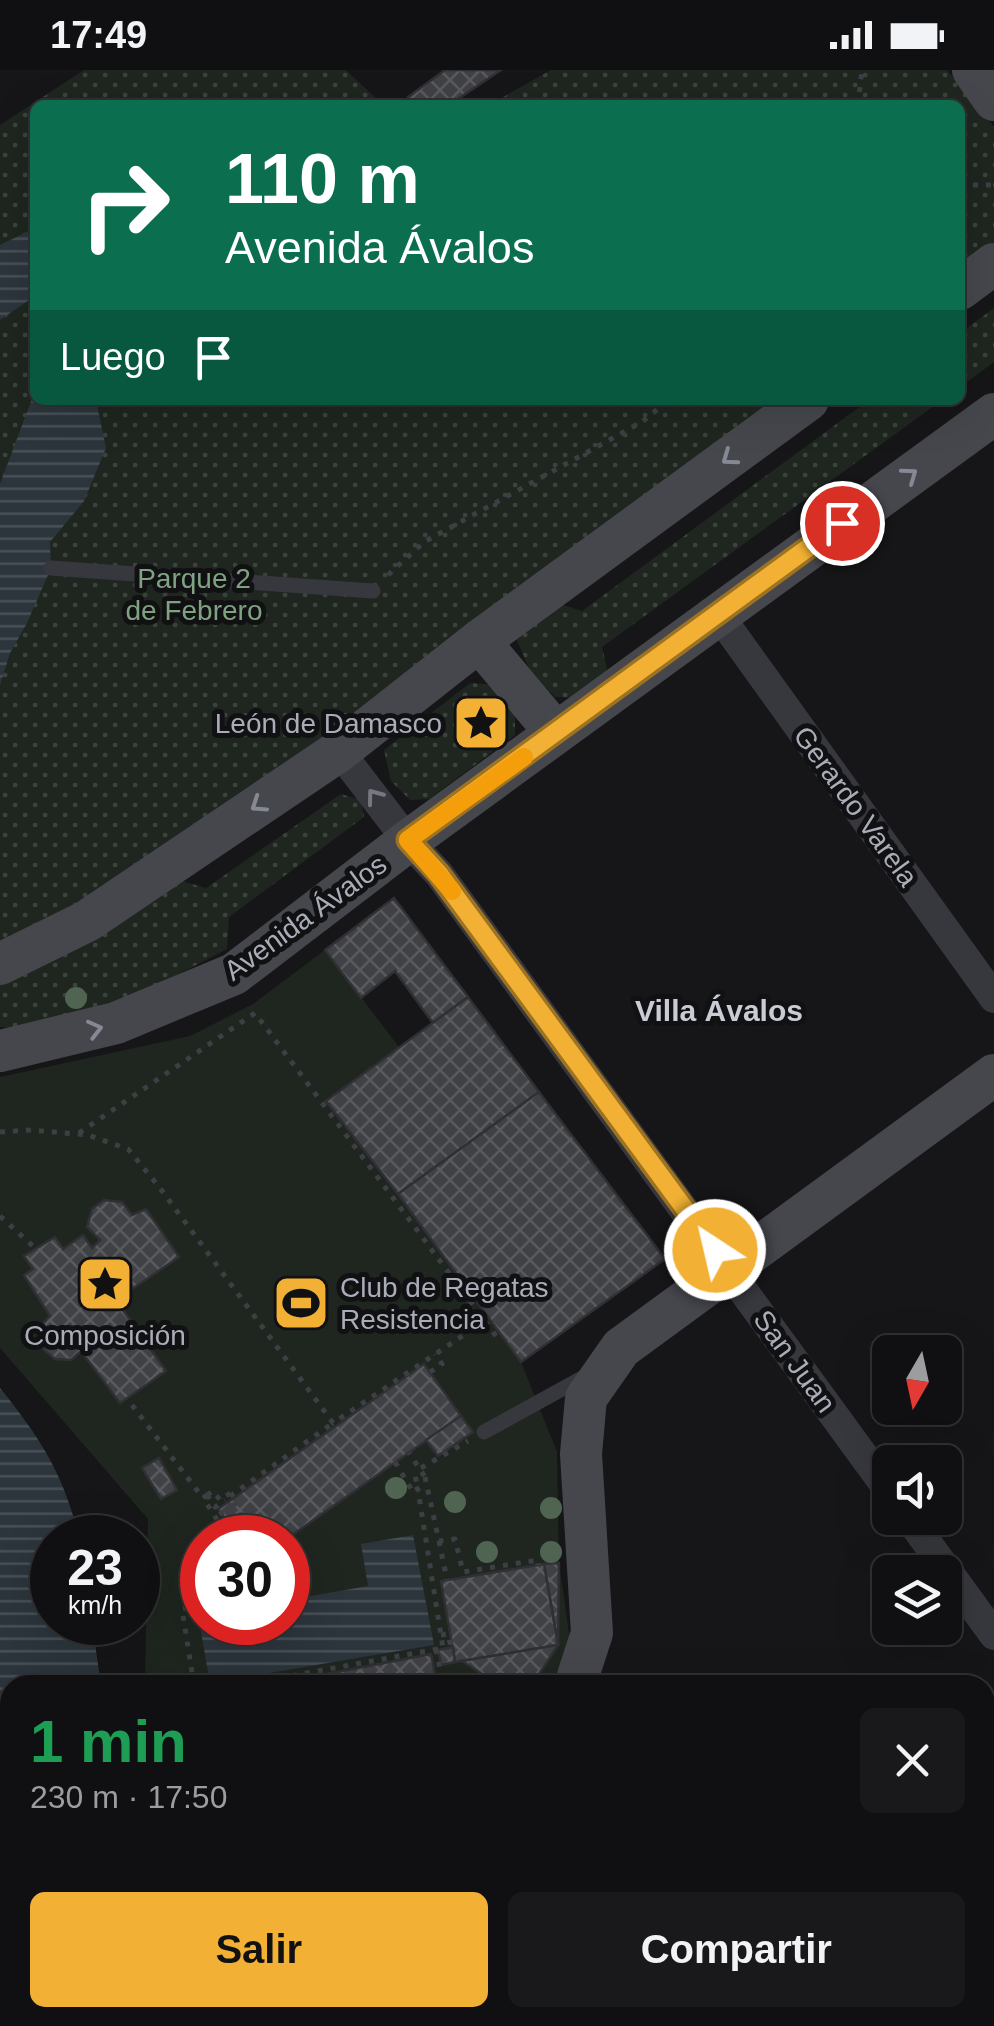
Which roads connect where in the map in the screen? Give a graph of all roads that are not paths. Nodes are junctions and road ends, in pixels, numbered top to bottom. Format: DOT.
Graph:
graph roads {
  1 [pos="973,70"];
  2 [pos="994,100"];
  3 [pos="994,264"];
  4 [pos="965,285"];
  5 [pos="801,405"];
  6 [pos="994,414"];
  7 [pos="50,568"];
  8 [pos="373,591"];
  9 [pos="718,614"];
  10 [pos="479,641"];
  11 [pos="556,734"];
  12 [pos="339,751"];
  13 [pos="408,840"];
  14 [pos="0,964"];
  15 [pos="994,998"];
  16 [pos="8,1045"];
  17 [pos="994,1075"];
  18 [pos="728,1269"];
  19 [pos="606,1366"];
  20 [pos="484,1432"];
  21 [pos="872,1467"];
  22 [pos="920,1535"];
  23 [pos="994,1635"];
  24 [pos="578,1675"];
  1 -- 2 [label="main road"];
  3 -- 4 [label="main road"];
  5 -- 10 [label="main road, one-way"];
  9 -- 6 [label="main road, Avenida Ávalos, one-way"];
  7 -- 8 [label="lane"];
  9 -- 11 [label="main road, Avenida Ávalos"];
  9 -- 15 [label="street, Gerardo Varela"];
  10 -- 11 [label="main road"];
  10 -- 12 [label="main road"];
  11 -- 13 [label="main road, Avenida Ávalos"];
  13 -- 12 [label="street, San Juan, one-way"];
  12 -- 14 [label="main road, one-way"];
  16 -- 13 [label="main road, Avenida Ávalos, one-way"];
  13 -- 18 [label="street, San Juan"];
  17 -- 18 [label="main road"];
  18 -- 19 [label="main road"];
  18 -- 21 [label="street, San Juan"];
  19 -- 20 [label="lane"];
  19 -- 24 [label="main road"];
  22 -- 23 [label="street"];
}
